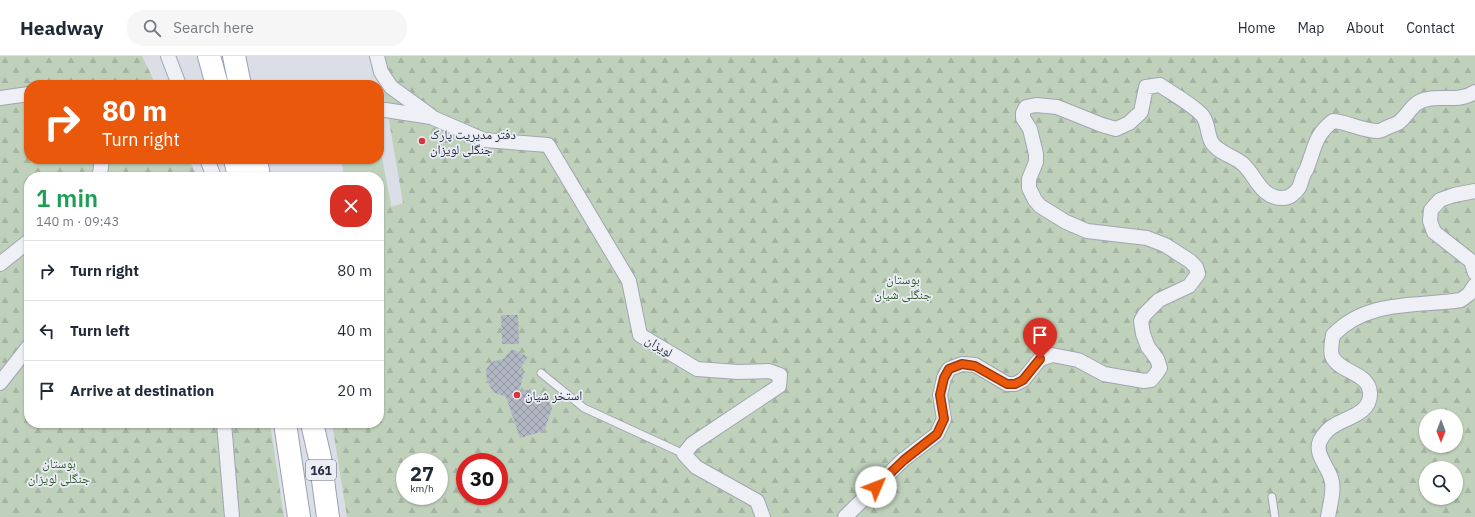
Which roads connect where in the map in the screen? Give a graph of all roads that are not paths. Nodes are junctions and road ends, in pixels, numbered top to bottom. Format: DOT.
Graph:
graph roads {
  1 [pos="168,56"];
  2 [pos="210,56"];
  3 [pos="234,56"];
  4 [pos="377,56"];
  5 [pos="177,80"];
  6 [pos="216,80"];
  7 [pos="239,80"];
  8 [pos="1475,92"];
  9 [pos="24,95"];
  10 [pos="0,98"];
  11 [pos="384,111"];
  12 [pos="436,120"];
  13 [pos="1475,191"];
  14 [pos="24,245"];
  15 [pos="0,264"];
  16 [pos="1475,273"];
  17 [pos="1475,286"];
  18 [pos="24,352"];
  19 [pos="541,373"];
  20 [pos="0,382"];
  21 [pos="224,428"];
  22 [pos="286,428"];
  23 [pos="313,428"];
  24 [pos="684,454"];
  25 [pos="1272,496"];
  26 [pos="232,517"];
  27 [pos="300,517"];
  28 [pos="328,517"];
  29 [pos="763,517"];
  30 [pos="845,517"];
  31 [pos="1275,517"];
  32 [pos="1328,517"];
  1 -- 5 [label="street"];
  2 -- 6 [label="main road"];
  3 -- 7 [label="main road"];
  4 -- 12 [label="street"];
  8 -- 30 [label="street"];
  9 -- 10 [label="street"];
  11 -- 12 [label="street, لویزان"];
  12 -- 24 [label="street, لویزان"];
  13 -- 16 [label="street"];
  14 -- 15 [label="street"];
  17 -- 32 [label="street"];
  18 -- 20 [label="street"];
  19 -- 24 [label="lane"];
  21 -- 26 [label="street"];
  22 -- 27 [label="main road, 161"];
  23 -- 28 [label="main road, 161"];
  24 -- 29 [label="street"];
  25 -- 31 [label="lane"];
}
